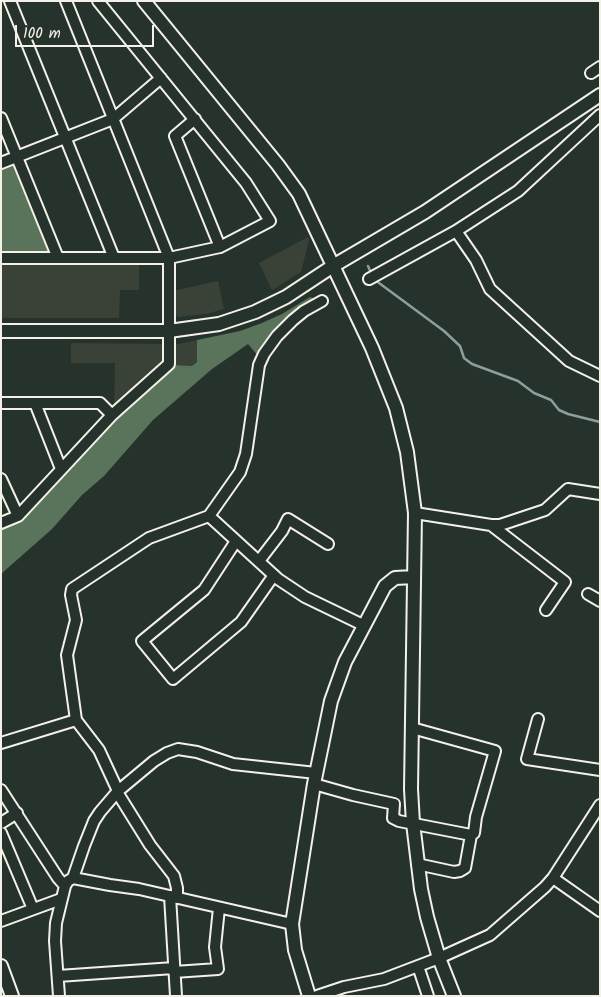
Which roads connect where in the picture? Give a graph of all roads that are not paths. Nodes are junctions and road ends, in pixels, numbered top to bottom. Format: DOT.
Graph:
graph roads {
  1 [pos="10,1"];
  2 [pos="66,1"];
  3 [pos="98,1"];
  4 [pos="144,1"];
  5 [pos="161,78"];
  6 [pos="600,95"];
  7 [pos="600,115"];
  8 [pos="1,118"];
  9 [pos="113,119"];
  10 [pos="195,119"];
  11 [pos="64,138"];
  12 [pos="17,157"];
  13 [pos="1,163"];
  14 [pos="456,231"];
  15 [pos="220,246"];
  16 [pos="1,258"];
  17 [pos="58,258"];
  18 [pos="114,258"];
  19 [pos="169,258"];
  20 [pos="333,266"];
  21 [pos="369,279"];
  22 [pos="322,301"];
  23 [pos="1,331"];
  24 [pos="169,331"];
  25 [pos="600,376"];
  26 [pos="1,403"];
  27 [pos="35,403"];
  28 [pos="112,415"];
  29 [pos="61,468"];
  30 [pos="1,479"];
  31 [pos="600,494"];
  32 [pos="415,513"];
  33 [pos="18,516"];
  34 [pos="209,516"];
  35 [pos="1,523"];
  36 [pos="491,525"];
  37 [pos="236,541"];
  38 [pos="328,544"];
  39 [pos="259,561"];
  40 [pos="274,575"];
  41 [pos="414,577"];
  42 [pos="588,594"];
  43 [pos="600,601"];
  44 [pos="546,610"];
  45 [pos="363,625"];
  46 [pos="538,719"];
  47 [pos="76,720"];
  48 [pos="412,728"];
  49 [pos="1,743"];
  50 [pos="600,770"];
  51 [pos="315,779"];
  52 [pos="1,790"];
  53 [pos="118,792"];
  54 [pos="600,805"];
  55 [pos="17,813"];
  56 [pos="413,823"];
  57 [pos="1,824"];
  58 [pos="1,834"];
  59 [pos="471,835"];
  60 [pos="417,864"];
  61 [pos="73,878"];
  62 [pos="554,878"];
  63 [pos="65,886"];
  64 [pos="174,897"];
  65 [pos="61,899"];
  66 [pos="220,908"];
  67 [pos="32,909"];
  68 [pos="600,911"];
  69 [pos="1,921"];
  70 [pos="292,924"];
  71 [pos="439,958"];
  72 [pos="1,966"];
  73 [pos="418,966"];
  74 [pos="174,970"];
  75 [pos="58,976"];
  76 [pos="12,996"];
  77 [pos="60,996"];
  78 [pos="176,996"];
  79 [pos="309,996"];
  80 [pos="317,996"];
  81 [pos="428,996"];
  82 [pos="454,996"];
  1 -- 11 [label="street"];
  2 -- 9 [label="street"];
  3 -- 5 [label="street"];
  4 -- 20 [label="street"];
  5 -- 9 [label="street"];
  5 -- 10 [label="street"];
  6 -- 20 [label="street"];
  7 -- 14 [label="street"];
  8 -- 12 [label="street"];
  9 -- 11 [label="street"];
  9 -- 19 [label="street"];
  10 -- 15 [label="street"];
  10 -- 15 [label="street"];
  11 -- 12 [label="street"];
  11 -- 18 [label="street"];
  12 -- 13 [label="street"];
  12 -- 17 [label="street"];
  14 -- 21 [label="street"];
  14 -- 25 [label="street"];
  15 -- 19 [label="street"];
  16 -- 17 [label="street"];
  17 -- 18 [label="street"];
  18 -- 19 [label="street"];
  19 -- 24 [label="street"];
  20 -- 24 [label="street"];
  20 -- 32 [label="street"];
  22 -- 34 [label="street"];
  23 -- 24 [label="street"];
  24 -- 28 [label="street"];
  26 -- 27 [label="street"];
  27 -- 28 [label="street"];
  27 -- 29 [label="street"];
  28 -- 29 [label="street"];
  29 -- 33 [label="street"];
  30 -- 33 [label="street"];
  31 -- 36 [label="street"];
  32 -- 36 [label="street"];
  32 -- 41 [label="street"];
  33 -- 35 [label="street"];
  34 -- 37 [label="street"];
  34 -- 47 [label="street"];
  36 -- 44 [label="street"];
  37 -- 39 [label="street"];
  37 -- 40 [label="street"];
  38 -- 39 [label="street"];
  39 -- 40 [label="street"];
  40 -- 45 [label="street"];
  41 -- 45 [label="street"];
  41 -- 48 [label="street"];
  42 -- 43 [label="street"];
  45 -- 51 [label="street"];
  46 -- 50 [label="street"];
  47 -- 49 [label="street"];
  47 -- 53 [label="street"];
  48 -- 56 [label="street"];
  48 -- 59 [label="street"];
  51 -- 53 [label="street"];
  51 -- 56 [label="street"];
  51 -- 70 [label="street"];
  52 -- 55 [label="street"];
  53 -- 61 [label="street"];
  53 -- 64 [label="street"];
  54 -- 62 [label="street"];
  55 -- 57 [label="street"];
  55 -- 63 [label="street"];
  56 -- 59 [label="street"];
  56 -- 60 [label="street"];
  58 -- 67 [label="street"];
  59 -- 60 [label="street"];
  60 -- 71 [label="street"];
  61 -- 63 [label="street"];
  61 -- 64 [label="street"];
  62 -- 68 [label="street"];
  62 -- 71 [label="street"];
  63 -- 65 [label="street"];
  64 -- 66 [label="street"];
  64 -- 74 [label="street"];
  65 -- 67 [label="street"];
  65 -- 75 [label="street"];
  66 -- 70 [label="street"];
  66 -- 74 [label="street"];
  67 -- 69 [label="street"];
  70 -- 79 [label="street"];
  71 -- 73 [label="street"];
  71 -- 82 [label="street"];
  72 -- 76 [label="street"];
  73 -- 80 [label="street"];
  73 -- 81 [label="street"];
  74 -- 75 [label="street"];
  74 -- 78 [label="street"];
  75 -- 77 [label="street"];
}
